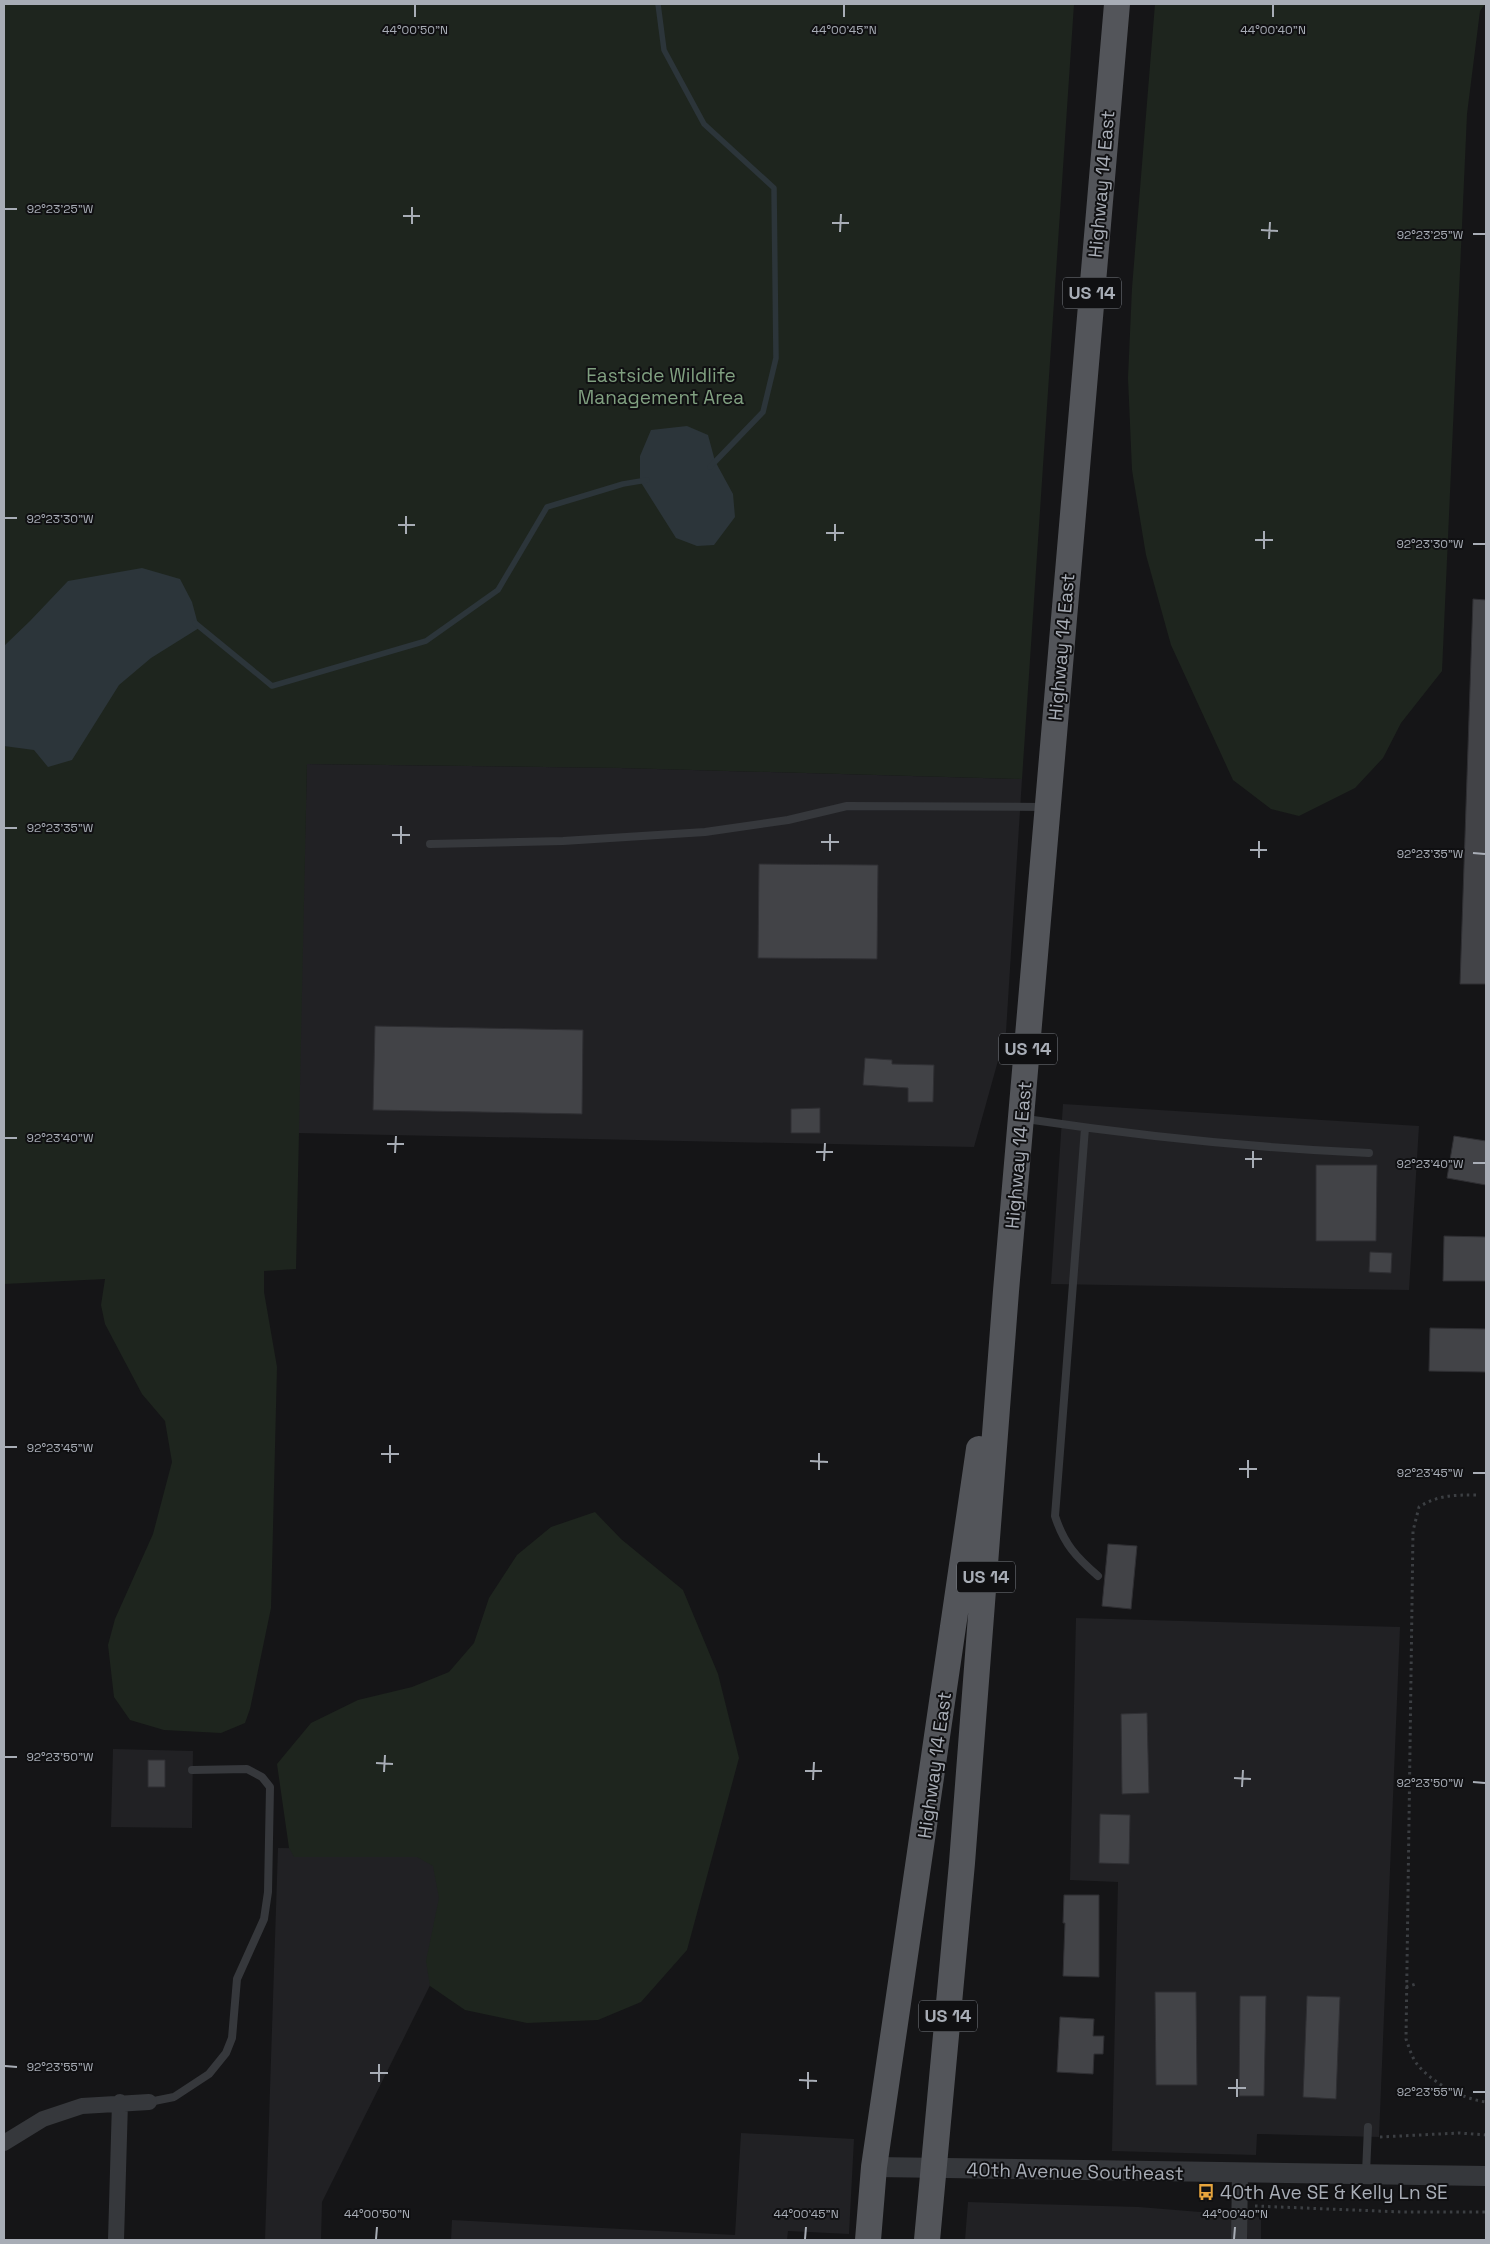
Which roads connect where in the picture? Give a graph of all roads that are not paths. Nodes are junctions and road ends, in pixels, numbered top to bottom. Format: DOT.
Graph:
graph roads {
  1 [pos="1117,4"];
  2 [pos="1048,807"];
  3 [pos="430,844"];
  4 [pos="1022,1119"];
  5 [pos="1085,1128"];
  6 [pos="1369,1152"];
  7 [pos="1006,1291"];
  8 [pos="1098,1576"];
  9 [pos="192,1770"];
  10 [pos="120,2102"];
  11 [pos="150,2102"];
  12 [pos="1368,2127"];
  13 [pos="4,2143"];
  14 [pos="874,2167"];
  15 [pos="934,2168"];
  16 [pos="1240,2173"];
  17 [pos="1366,2175"];
  18 [pos="1486,2176"];
  19 [pos="116,2240"];
  20 [pos="868,2240"];
  21 [pos="927,2240"];
  22 [pos="1238,2240"];
  1 -- 2 [label="main road, Highway 14 East / US 14"];
  2 -- 3 [label="lane"];
  2 -- 4 [label="main road, Highway 14 East / US 14"];
  4 -- 5 [label="lane"];
  4 -- 7 [label="main road, Highway 14 East / US 14"];
  5 -- 6 [label="lane"];
  5 -- 8 [label="lane"];
  7 -- 14 [label="main road, Highway 14 East / US 14"];
  7 -- 15 [label="main road, Highway 14 East / US 14"];
  9 -- 11 [label="lane"];
  10 -- 11 [label="street"];
  10 -- 13 [label="street"];
  10 -- 19 [label="street"];
  12 -- 17 [label="lane"];
  14 -- 15 [label="street, 40th Avenue Southeast"];
  14 -- 20 [label="main road, Highway 14 East / US 14"];
  15 -- 16 [label="street, 40th Avenue Southeast"];
  15 -- 21 [label="main road, Highway 14 East / US 14"];
  16 -- 17 [label="street, 40th Avenue Southeast"];
  16 -- 22 [label="street"];
  17 -- 18 [label="street, 40th Avenue Southeast"];
}
